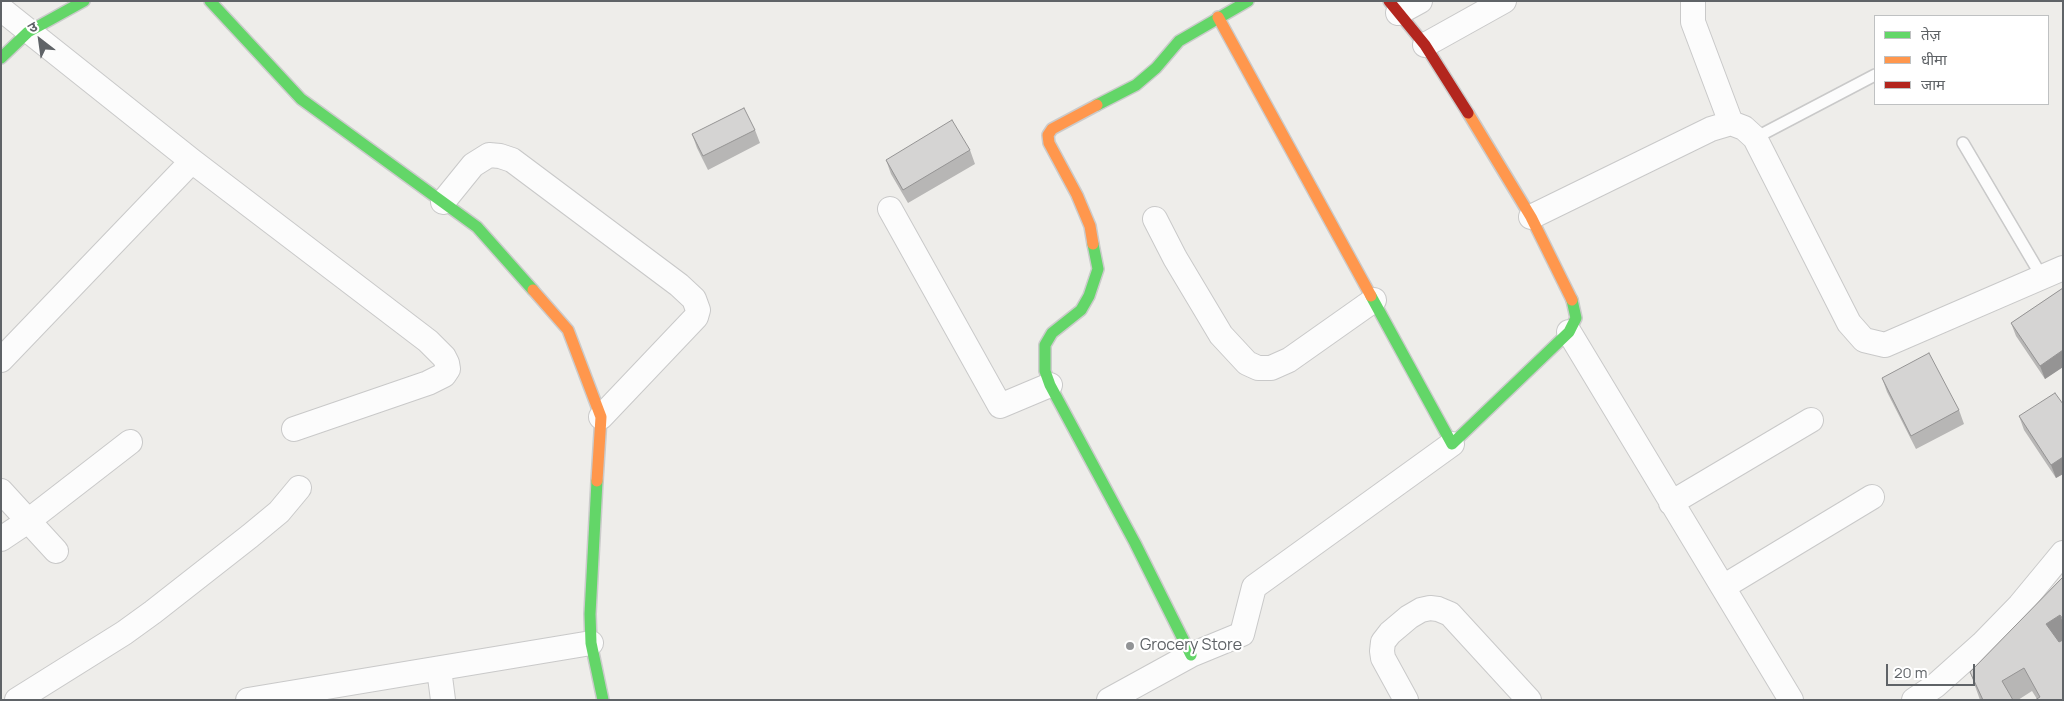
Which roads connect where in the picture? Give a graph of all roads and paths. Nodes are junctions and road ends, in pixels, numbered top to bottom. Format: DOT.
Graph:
graph roads {
  1 [pos="84,1"];
  2 [pos="210,1"];
  3 [pos="1248,1"];
  4 [pos="1420,1"];
  5 [pos="1504,1"];
  6 [pos="1693,1"];
  7 [pos="1394,7"];
  8 [pos="1,9"];
  9 [pos="1218,17"];
  10 [pos="28,32"];
  11 [pos="1425,45"];
  12 [pos="1,58"];
  13 [pos="1874,76"];
  14 [pos="1731,123"];
  15 [pos="1755,138"];
  16 [pos="1963,143"];
  17 [pos="192,161"];
  18 [pos="443,202"];
  19 [pos="890,209"];
  20 [pos="1531,217"];
  21 [pos="1155,219"];
  22 [pos="2052,273"];
  23 [pos="1374,300"];
  24 [pos="1569,332"];
  25 [pos="1,360"];
  26 [pos="1050,385"];
  27 [pos="601,417"];
  28 [pos="1811,420"];
  29 [pos="294,429"];
  30 [pos="130,442"];
  31 [pos="1452,444"];
  32 [pos="299,488"];
  33 [pos="1,491"];
  34 [pos="1872,498"];
  35 [pos="1671,503"];
  36 [pos="28,521"];
  37 [pos="1,539"];
  38 [pos="56,551"];
  39 [pos="2063,553"];
  40 [pos="1723,587"];
  41 [pos="591,643"];
  42 [pos="1191,655"];
  43 [pos="439,668"];
  44 [pos="18,700"];
  45 [pos="248,700"];
  46 [pos="443,700"];
  47 [pos="603,700"];
  48 [pos="1109,700"];
  49 [pos="1406,700"];
  50 [pos="1529,700"];
  51 [pos="1791,700"];
  52 [pos="1914,700"];
  1 -- 10 [label="street"];
  2 -- 18 [label="street"];
  3 -- 9 [label="street"];
  4 -- 7 [label="street"];
  5 -- 11 [label="street"];
  6 -- 14 [label="street"];
  7 -- 11 [label="street"];
  8 -- 10 [label="street"];
  9 -- 23 [label="street"];
  9 -- 26 [label="street"];
  10 -- 12 [label="street"];
  10 -- 17 [label="street"];
  11 -- 20 [label="street"];
  13 -- 15 [label="lane"];
  14 -- 15 [label="street"];
  14 -- 20 [label="street"];
  15 -- 22 [label="street"];
  16 -- 22 [label="lane"];
  17 -- 25 [label="street"];
  17 -- 29 [label="street"];
  18 -- 27 [label="street"];
  18 -- 27 [label="street"];
  19 -- 26 [label="street"];
  20 -- 24 [label="street"];
  21 -- 23 [label="street"];
  23 -- 31 [label="street"];
  24 -- 31 [label="street"];
  24 -- 35 [label="street"];
  26 -- 42 [label="street"];
  27 -- 41 [label="street"];
  28 -- 35 [label="street"];
  30 -- 36 [label="street"];
  31 -- 42 [label="street"];
  32 -- 44 [label="street"];
  33 -- 36 [label="street"];
  34 -- 40 [label="street"];
  35 -- 40 [label="street"];
  36 -- 37 [label="street"];
  36 -- 38 [label="street"];
  39 -- 52 [label="street"];
  40 -- 51 [label="street"];
  41 -- 43 [label="street"];
  41 -- 47 [label="street"];
  42 -- 48 [label="street"];
  43 -- 45 [label="street"];
  43 -- 46 [label="street"];
  49 -- 50 [label="street"];
}
